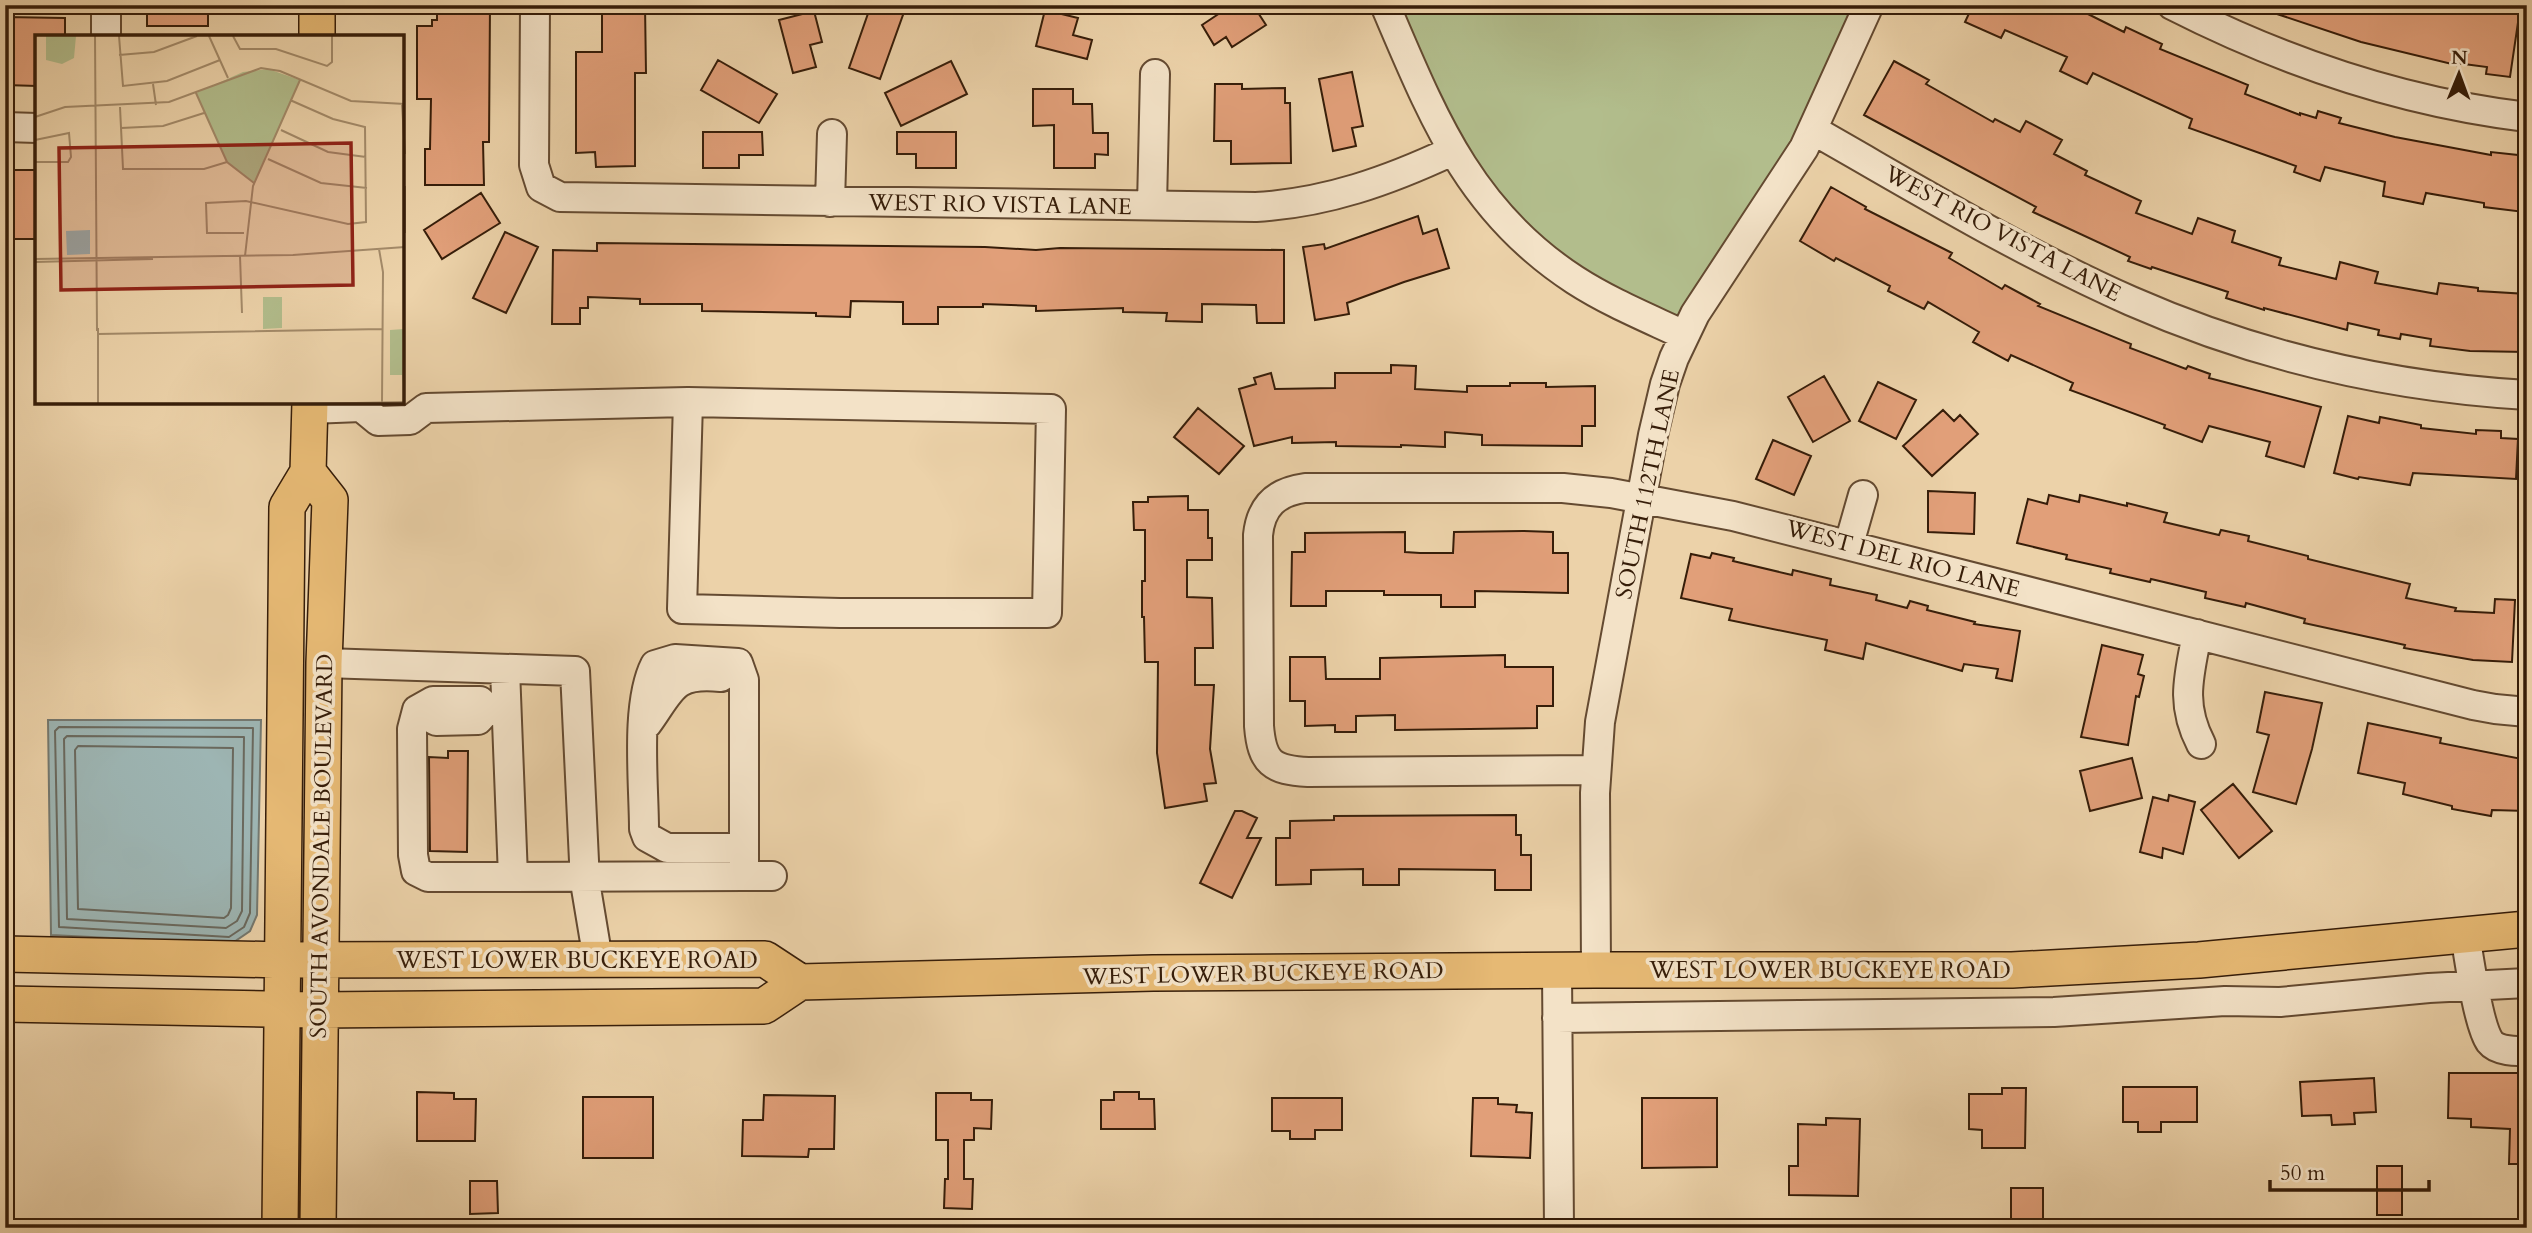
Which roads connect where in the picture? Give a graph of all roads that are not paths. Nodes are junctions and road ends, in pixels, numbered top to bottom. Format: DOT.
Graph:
graph roads {
  1 [pos="106,5"];
  2 [pos="317,5"];
  3 [pos="535,5"];
  4 [pos="1385,5"];
  5 [pos="1869,5"];
  6 [pos="2172,5"];
  7 [pos="106,35"];
  8 [pos="317,35"];
  9 [pos="1156,74"];
  10 [pos="2527,117"];
  11 [pos="5,127"];
  12 [pos="35,128"];
  13 [pos="1812,130"];
  14 [pos="832,134"];
  15 [pos="1452,151"];
  16 [pos="830,202"];
  17 [pos="1152,205"];
  18 [pos="1685,335"];
  19 [pos="2527,395"];
  20 [pos="414,402"];
  21 [pos="688,402"];
  22 [pos="365,405"];
  23 [pos="310,406"];
  24 [pos="308,472"];
  25 [pos="1863,495"];
  26 [pos="1641,499"];
  27 [pos="1849,544"];
  28 [pos="2197,635"];
  29 [pos="324,663"];
  30 [pos="505,668"];
  31 [pos="497,709"];
  32 [pos="2527,712"];
  33 [pos="2201,744"];
  34 [pos="1596,770"];
  35 [pos="744,862"];
  36 [pos="772,876"];
  37 [pos="513,877"];
  38 [pos="584,877"];
  39 [pos="2527,929"];
  40 [pos="2465,934"];
  41 [pos="5,954"];
  42 [pos="319,959"];
  43 [pos="284,960"];
  44 [pos="598,960"];
  45 [pos="1596,970"];
  46 [pos="1557,971"];
  47 [pos="800,982"];
  48 [pos="2527,983"];
  49 [pos="2475,986"];
  50 [pos="5,1004"];
  51 [pos="283,1009"];
  52 [pos="318,1010"];
  53 [pos="1557,1018"];
  54 [pos="2527,1050"];
  55 [pos="280,1228"];
  56 [pos="318,1228"];
  57 [pos="1559,1228"];
  1 -- 7 [label="street"];
  2 -- 8 [label="main road"];
  3 -- 16 [label="street, WEST RIO VISTA LANE"];
  4 -- 15 [label="street"];
  5 -- 13 [label="street, SOUTH 112TH LANE"];
  6 -- 10 [label="street"];
  9 -- 17 [label="street"];
  11 -- 12 [label="street"];
  13 -- 18 [label="street, SOUTH 112TH LANE"];
  13 -- 19 [label="street, WEST RIO VISTA LANE"];
  14 -- 16 [label="street"];
  15 -- 17 [label="street, WEST RIO VISTA LANE"];
  15 -- 18 [label="street"];
  16 -- 17 [label="street, WEST RIO VISTA LANE"];
  18 -- 26 [label="street, SOUTH 112TH LANE"];
  20 -- 21 [label="street"];
  20 -- 22 [label="street"];
  21 -- 21 [label="street"];
  22 -- 23 [label="street"];
  23 -- 24 [label="main road, SOUTH AVONDALE BOULEVARD"];
  24 -- 29 [label="main road, SOUTH AVONDALE BOULEVARD"];
  24 -- 43 [label="main road, SOUTH AVONDALE BOULEVARD"];
  25 -- 27 [label="street"];
  26 -- 27 [label="street, WEST DEL RIO LANE"];
  26 -- 34 [label="street, SOUTH 112TH LANE"];
  26 -- 34 [label="street, WEST DEL RIO LANE"];
  27 -- 28 [label="street, WEST DEL RIO LANE"];
  28 -- 32 [label="street, WEST DEL RIO LANE"];
  28 -- 33 [label="street"];
  29 -- 30 [label="street"];
  29 -- 42 [label="main road, SOUTH AVONDALE BOULEVARD"];
  30 -- 31 [label="street"];
  30 -- 38 [label="street"];
  31 -- 37 [label="street"];
  31 -- 37 [label="street"];
  34 -- 45 [label="street, SOUTH 112TH LANE"];
  35 -- 35 [label="street"];
  35 -- 36 [label="street"];
  35 -- 38 [label="street"];
  37 -- 38 [label="street"];
  38 -- 44 [label="street"];
  39 -- 40 [label="main road, WEST LOWER BUCKEYE ROAD"];
  40 -- 45 [label="main road, WEST LOWER BUCKEYE ROAD"];
  40 -- 49 [label="street"];
  41 -- 43 [label="main road, WEST LOWER BUCKEYE ROAD"];
  42 -- 43 [label="main road, WEST LOWER BUCKEYE ROAD"];
  42 -- 44 [label="main road, WEST LOWER BUCKEYE ROAD"];
  42 -- 52 [label="main road, SOUTH AVONDALE BOULEVARD"];
  43 -- 51 [label="main road, SOUTH AVONDALE BOULEVARD"];
  44 -- 47 [label="main road, WEST LOWER BUCKEYE ROAD"];
  45 -- 46 [label="main road, WEST LOWER BUCKEYE ROAD"];
  46 -- 47 [label="main road, WEST LOWER BUCKEYE ROAD"];
  46 -- 53 [label="street"];
  47 -- 52 [label="main road"];
  48 -- 49 [label="street"];
  49 -- 53 [label="street"];
  49 -- 54 [label="street"];
  50 -- 51 [label="main road"];
  51 -- 52 [label="main road"];
  51 -- 55 [label="main road, SOUTH AVONDALE BOULEVARD"];
  52 -- 56 [label="main road, SOUTH AVONDALE BOULEVARD"];
  53 -- 57 [label="street"];
}
